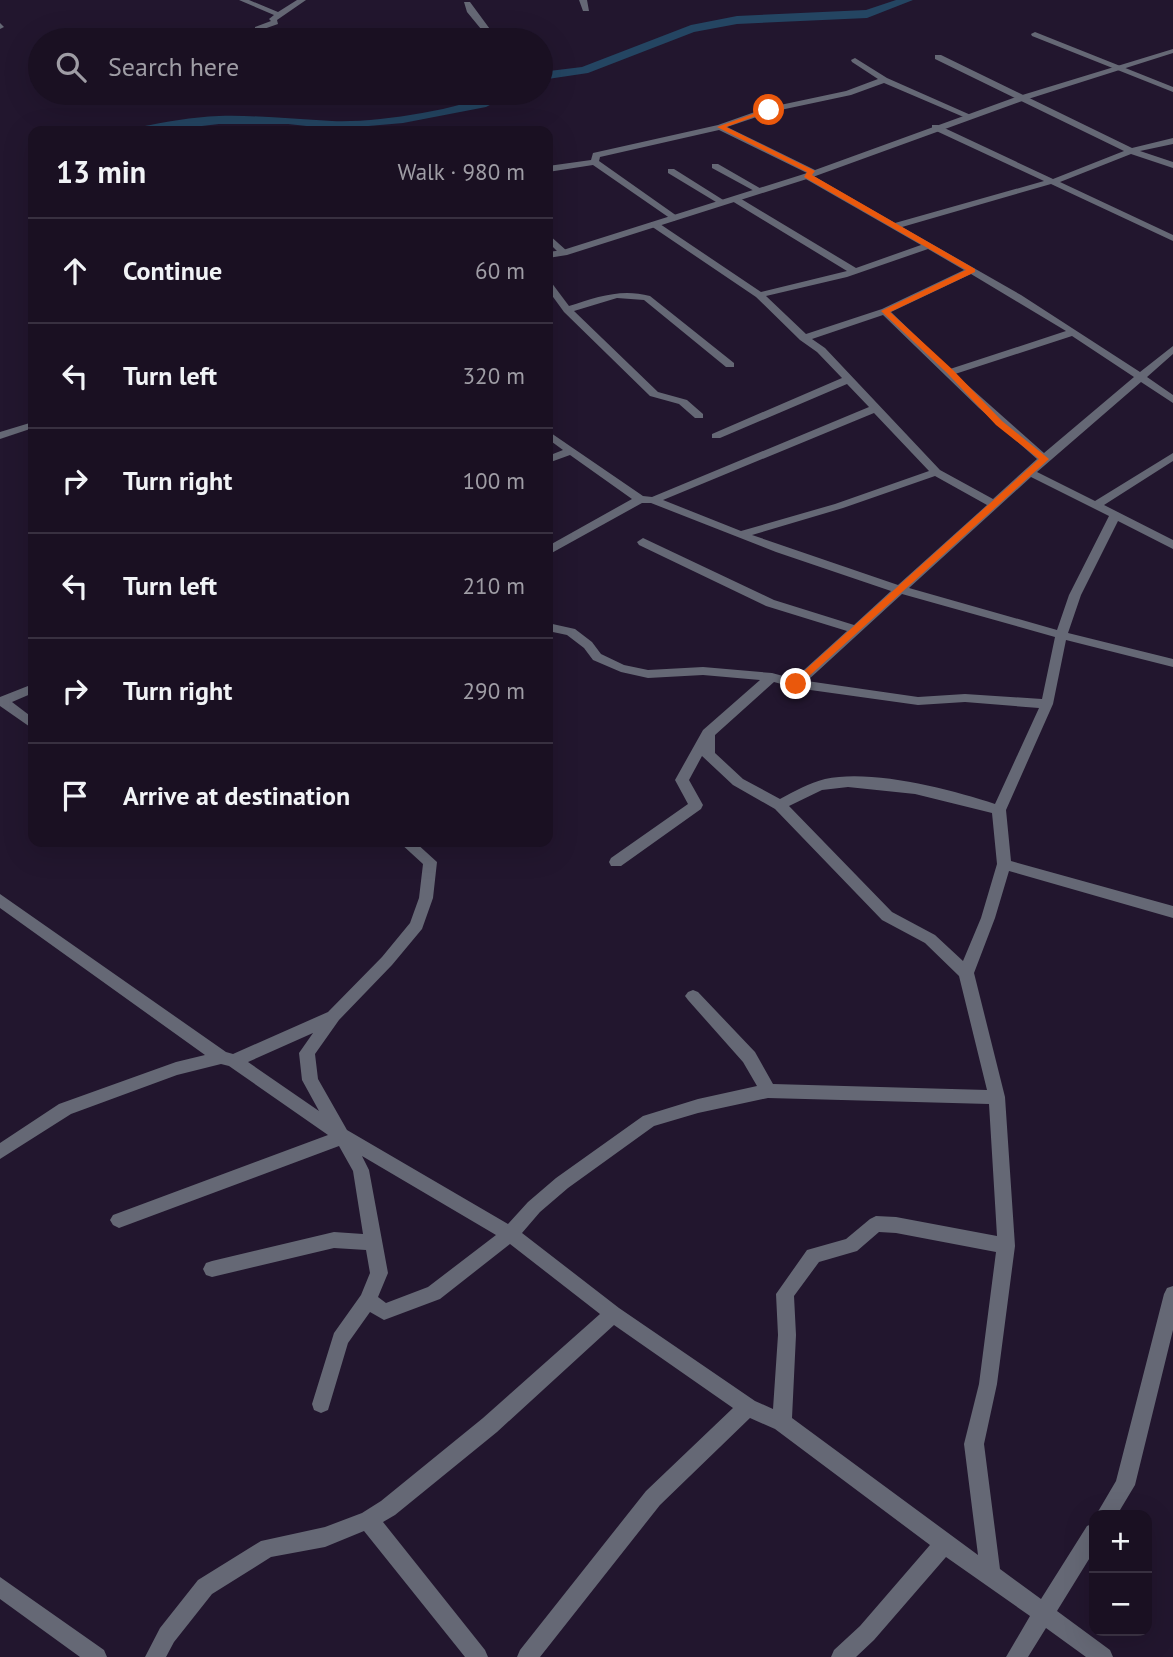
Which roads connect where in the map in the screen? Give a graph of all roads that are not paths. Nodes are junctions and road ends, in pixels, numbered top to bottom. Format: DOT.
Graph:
graph roads {
  1 [pos="243,0"];
  2 [pos="302,0"];
  3 [pos="478,0"];
  4 [pos="583,0"];
  5 [pos="464,2"];
  6 [pos="586,9"];
  7 [pos="279,15"];
  8 [pos="260,28"];
  9 [pos="484,28"];
  10 [pos="1035,34"];
  11 [pos="1173,51"];
  12 [pos="938,57"];
  13 [pos="855,60"];
  14 [pos="1116,67"];
  15 [pos="884,80"];
  16 [pos="1173,90"];
  17 [pos="1021,98"];
  18 [pos="969,116"];
  19 [pos="720,127"];
  20 [pos="935,127"];
  21 [pos="1173,141"];
  22 [pos="1130,151"];
  23 [pos="595,162"];
  24 [pos="1173,165"];
  25 [pos="715,166"];
  26 [pos="553,168"];
  27 [pos="671,171"];
  28 [pos="810,174"];
  29 [pos="1054,181"];
  30 [pos="761,191"];
  31 [pos="735,199"];
  32 [pos="724,203"];
  33 [pos="674,218"];
  34 [pos="654,225"];
  35 [pos="894,226"];
  36 [pos="1173,238"];
  37 [pos="553,242"];
  38 [pos="927,246"];
  39 [pos="564,253"];
  40 [pos="553,254"];
  41 [pos="972,270"];
  42 [pos="854,271"];
  43 [pos="553,291"];
  44 [pos="759,295"];
  45 [pos="566,310"];
  46 [pos="885,311"];
  47 [pos="1074,332"];
  48 [pos="804,338"];
  49 [pos="1173,349"];
  50 [pos="730,365"];
  51 [pos="950,372"];
  52 [pos="1141,376"];
  53 [pos="849,379"];
  54 [pos="1173,400"];
  55 [pos="877,408"];
  56 [pos="699,416"];
  57 [pos="28,427"];
  58 [pos="0,436"];
  59 [pos="716,436"];
  60 [pos="553,438"];
  61 [pos="569,451"];
  62 [pos="1173,456"];
  63 [pos="553,458"];
  64 [pos="1044,459"];
  65 [pos="936,472"];
  66 [pos="1031,473"];
  67 [pos="639,499"];
  68 [pos="653,500"];
  69 [pos="995,505"];
  70 [pos="1096,505"];
  71 [pos="1115,515"];
  72 [pos="744,534"];
  73 [pos="643,542"];
  74 [pos="1173,545"];
  75 [pos="553,548"];
  76 [pos="897,590"];
  77 [pos="553,628"];
  78 [pos="854,629"];
  79 [pos="1061,636"];
  80 [pos="1173,663"];
  81 [pos="772,677"];
  82 [pos="796,684"];
  83 [pos="28,690"];
  84 [pos="1,702"];
  85 [pos="1047,704"];
  86 [pos="28,721"];
  87 [pos="708,733"];
  88 [pos="780,805"];
  89 [pos="999,810"];
  90 [pos="412,847"];
  91 [pos="616,862"];
  92 [pos="1004,864"];
  93 [pos="0,900"];
  94 [pos="1173,912"];
  95 [pos="966,973"];
  96 [pos="693,996"];
  97 [pos="334,1016"];
  98 [pos="227,1059"];
  99 [pos="768,1091"];
  100 [pos="997,1097"];
  101 [pos="344,1137"];
  102 [pos="0,1152"];
  103 [pos="119,1220"];
  104 [pos="510,1234"];
  105 [pos="374,1242"];
  106 [pos="1006,1246"];
  107 [pos="212,1269"];
  108 [pos="1173,1294"];
  109 [pos="368,1300"];
  110 [pos="613,1314"];
  111 [pos="321,1404"];
  112 [pos="748,1407"];
  113 [pos="782,1422"];
  114 [pos="1109,1510"];
  115 [pos="368,1520"];
  116 [pos="1089,1541"];
  117 [pos="944,1544"];
  118 [pos="991,1575"];
  119 [pos="0,1587"];
  120 [pos="1044,1612"];
  121 [pos="97,1657"];
  122 [pos="155,1657"];
  123 [pos="478,1657"];
  124 [pos="527,1657"];
  125 [pos="841,1657"];
  126 [pos="1016,1657"];
  127 [pos="1103,1657"];
  1 -- 7 [label="street"];
  2 -- 7 [label="street"];
  3 -- 5 [label="street"];
  4 -- 6 [label="street"];
  5 -- 9 [label="street"];
  7 -- 8 [label="street"];
  10 -- 14 [label="street"];
  11 -- 14 [label="street"];
  12 -- 17 [label="street"];
  13 -- 15 [label="street"];
  14 -- 16 [label="street"];
  14 -- 17 [label="street"];
  15 -- 18 [label="street"];
  15 -- 19 [label="street"];
  17 -- 18 [label="street"];
  17 -- 22 [label="street"];
  18 -- 20 [label="street"];
  19 -- 23 [label="street"];
  19 -- 28 [label="street"];
  20 -- 28 [label="street"];
  20 -- 29 [label="street"];
  21 -- 22 [label="street"];
  22 -- 24 [label="street"];
  22 -- 29 [label="street"];
  23 -- 26 [label="street"];
  23 -- 33 [label="street"];
  25 -- 30 [label="street"];
  27 -- 32 [label="street"];
  28 -- 30 [label="street"];
  28 -- 35 [label="street"];
  29 -- 35 [label="street"];
  29 -- 36 [label="street"];
  30 -- 31 [label="street"];
  31 -- 32 [label="street"];
  31 -- 42 [label="street"];
  32 -- 33 [label="street"];
  33 -- 34 [label="street"];
  34 -- 39 [label="street"];
  34 -- 44 [label="street"];
  35 -- 38 [label="street"];
  37 -- 39 [label="street"];
  38 -- 41 [label="street"];
  38 -- 42 [label="street"];
  39 -- 40 [label="street"];
  41 -- 46 [label="street"];
  41 -- 47 [label="street"];
  42 -- 44 [label="street"];
  43 -- 45 [label="street"];
  44 -- 48 [label="street"];
  45 -- 50 [label="street"];
  45 -- 56 [label="street"];
  46 -- 48 [label="street"];
  46 -- 51 [label="street"];
  47 -- 51 [label="street"];
  47 -- 52 [label="street"];
  48 -- 53 [label="street"];
  49 -- 52 [label="street"];
  51 -- 64 [label="street"];
  52 -- 54 [label="street"];
  52 -- 64 [label="street"];
  53 -- 55 [label="street"];
  53 -- 59 [label="street"];
  55 -- 65 [label="street"];
  55 -- 68 [label="street"];
  57 -- 58 [label="street"];
  60 -- 61 [label="street"];
  61 -- 63 [label="street"];
  61 -- 67 [label="street"];
  62 -- 70 [label="street"];
  64 -- 66 [label="street"];
  65 -- 69 [label="street"];
  65 -- 72 [label="street"];
  66 -- 69 [label="street"];
  66 -- 70 [label="street"];
  67 -- 68 [label="street"];
  67 -- 75 [label="street"];
  68 -- 72 [label="street"];
  69 -- 76 [label="street"];
  70 -- 71 [label="street"];
  71 -- 74 [label="street"];
  71 -- 79 [label="street"];
  72 -- 76 [label="street"];
  73 -- 78 [label="street"];
  76 -- 78 [label="street"];
  76 -- 79 [label="street"];
  77 -- 81 [label="street"];
  78 -- 82 [label="street"];
  79 -- 80 [label="street"];
  79 -- 85 [label="street"];
  81 -- 82 [label="street"];
  81 -- 87 [label="street"];
  82 -- 85 [label="street"];
  83 -- 84 [label="street"];
  84 -- 86 [label="street"];
  85 -- 89 [label="street"];
  87 -- 88 [label="street"];
  87 -- 91 [label="street"];
  88 -- 89 [label="street"];
  88 -- 95 [label="street"];
  89 -- 92 [label="street"];
  90 -- 97 [label="street"];
  92 -- 94 [label="street"];
  92 -- 95 [label="street"];
  93 -- 98 [label="street"];
  95 -- 100 [label="street"];
  96 -- 99 [label="street"];
  97 -- 98 [label="street"];
  97 -- 101 [label="street"];
  98 -- 101 [label="street"];
  98 -- 102 [label="street"];
  99 -- 100 [label="street"];
  99 -- 104 [label="street"];
  100 -- 106 [label="street"];
  101 -- 103 [label="street"];
  101 -- 104 [label="street"];
  101 -- 105 [label="street"];
  104 -- 109 [label="street"];
  104 -- 110 [label="street"];
  105 -- 107 [label="street"];
  105 -- 109 [label="street"];
  106 -- 113 [label="street"];
  106 -- 118 [label="street"];
  108 -- 114 [label="street"];
  109 -- 111 [label="street"];
  110 -- 112 [label="street"];
  110 -- 115 [label="street"];
  112 -- 113 [label="street"];
  112 -- 124 [label="street"];
  113 -- 117 [label="street"];
  115 -- 122 [label="street"];
  115 -- 123 [label="street"];
  116 -- 120 [label="street"];
  117 -- 118 [label="street"];
  117 -- 125 [label="street"];
  118 -- 120 [label="street"];
  119 -- 121 [label="street"];
  120 -- 126 [label="street"];
  120 -- 127 [label="street"];
}
